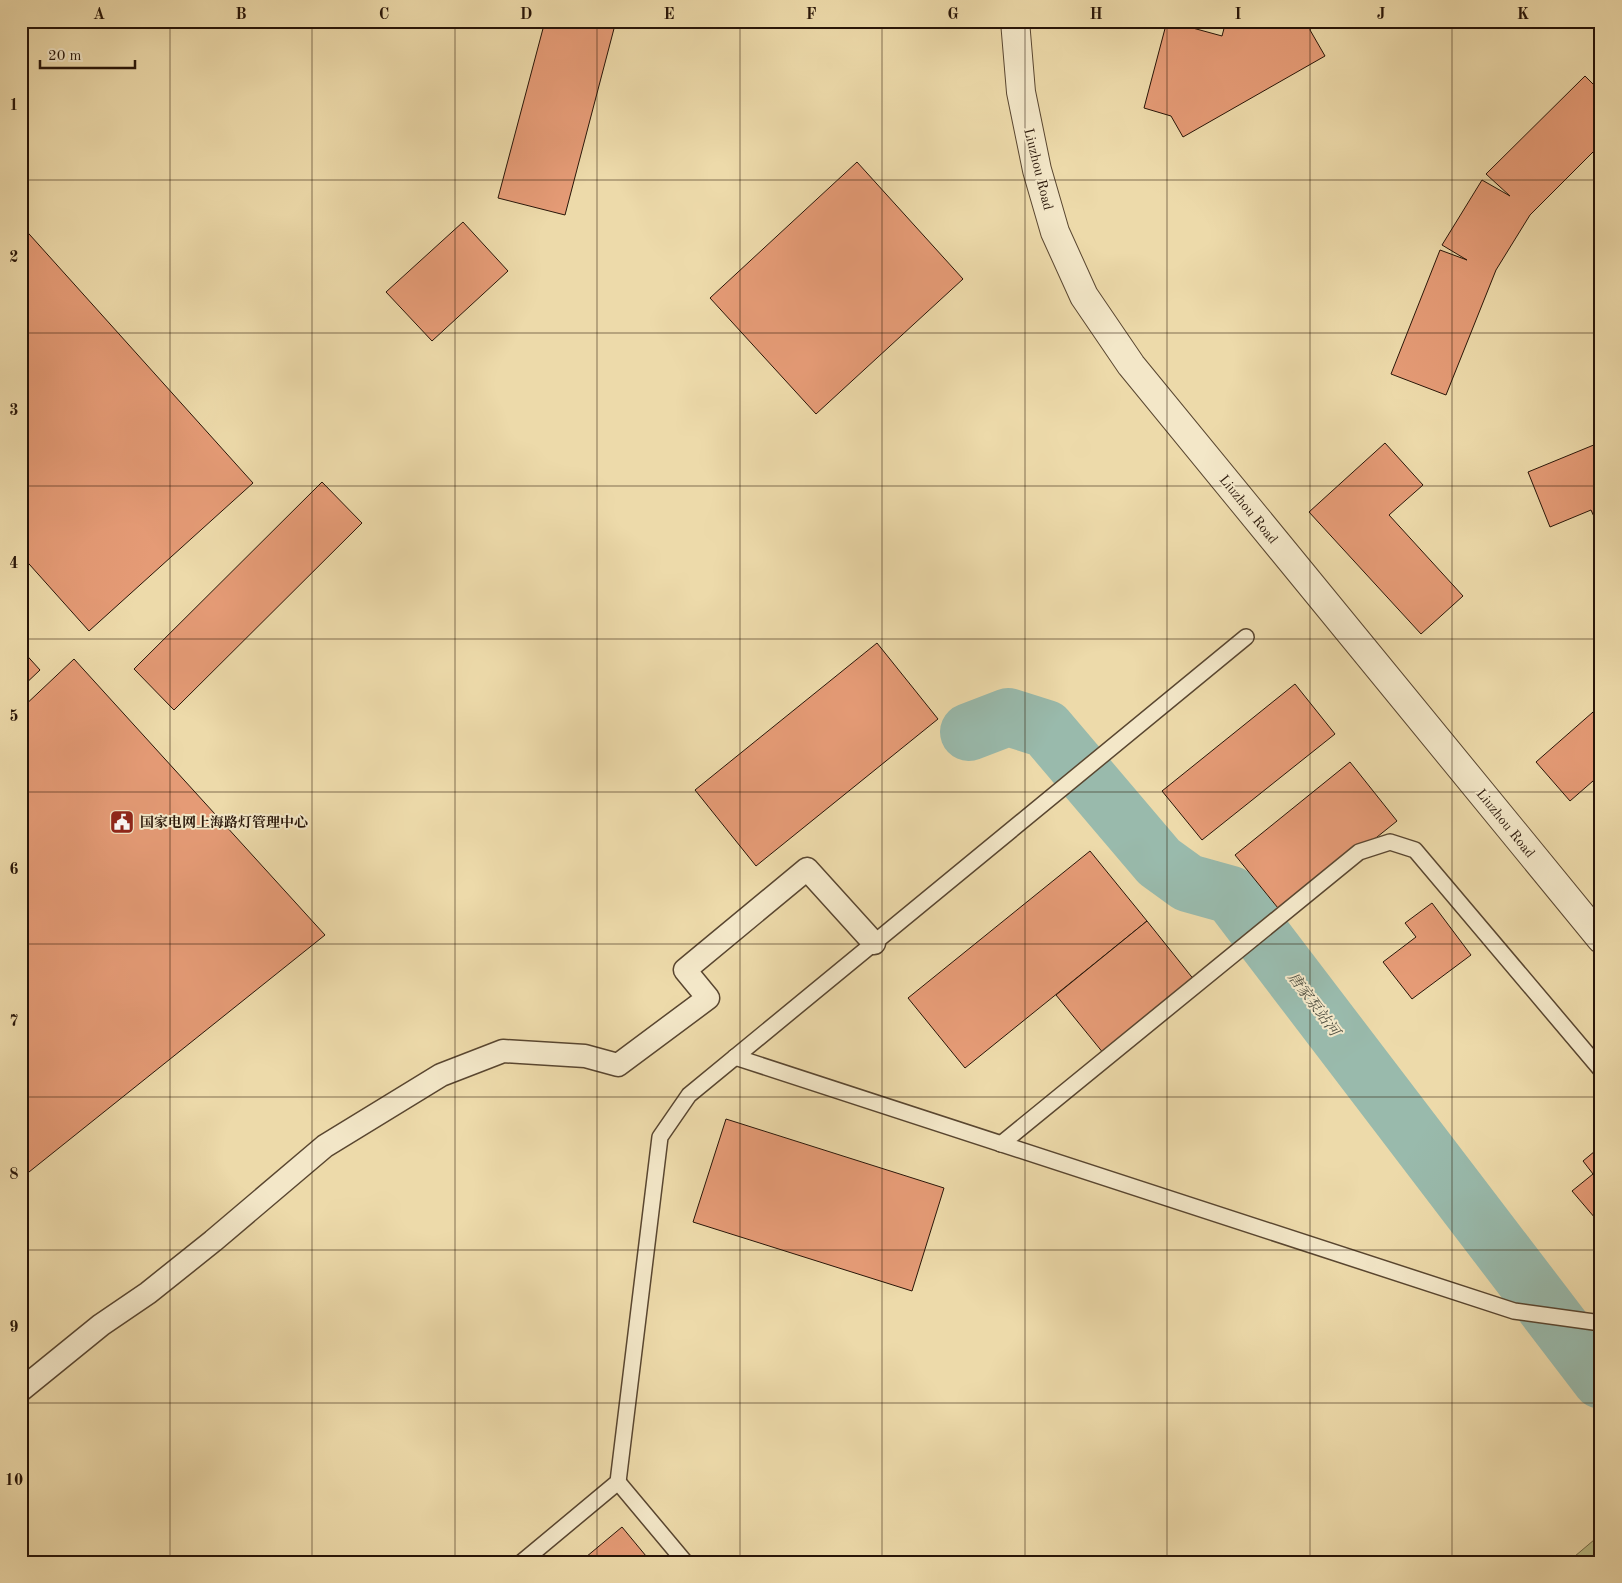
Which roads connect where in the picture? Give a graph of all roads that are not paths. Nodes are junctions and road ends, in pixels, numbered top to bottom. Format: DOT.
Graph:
graph roads {
  1 [pos="1015,21"];
  2 [pos="1246,637"];
  3 [pos="1473,919"];
  4 [pos="1461,928"];
  5 [pos="1601,939"];
  6 [pos="874,943"];
  7 [pos="735,1057"];
  8 [pos="1601,1070"];
  9 [pos="1001,1144"];
  10 [pos="1601,1323"];
  11 [pos="21,1390"];
  12 [pos="618,1482"];
  13 [pos="522,1562"];
  14 [pos="685,1562"];
  1 -- 5 [label="street, Liuzhou Road"];
  2 -- 6 [label="lane"];
  3 -- 4 [label="lane"];
  3 -- 8 [label="lane"];
  3 -- 9 [label="lane"];
  6 -- 7 [label="lane"];
  6 -- 11 [label="street"];
  7 -- 9 [label="lane"];
  7 -- 12 [label="lane"];
  9 -- 10 [label="lane"];
  12 -- 13 [label="lane"];
  12 -- 14 [label="lane"];
}
